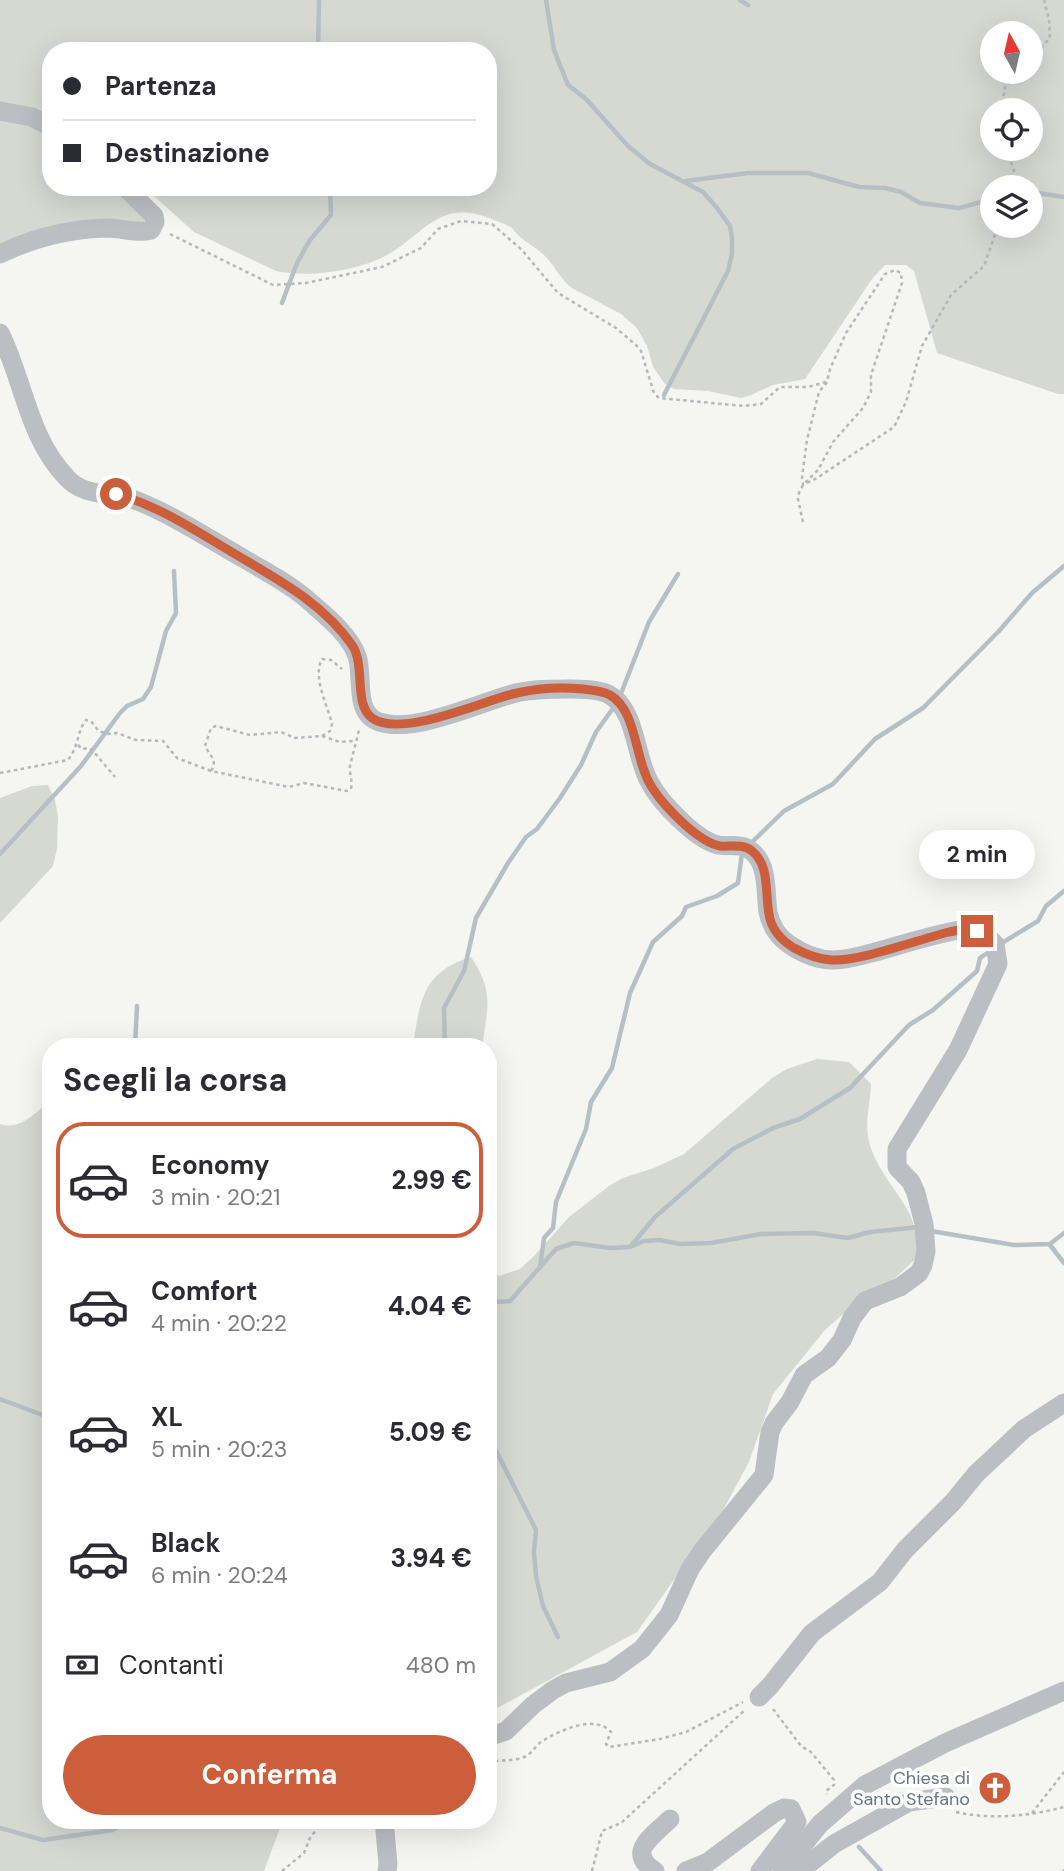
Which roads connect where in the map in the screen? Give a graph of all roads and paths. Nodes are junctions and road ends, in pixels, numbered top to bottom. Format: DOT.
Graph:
graph roads {
  1 [pos="1044,0"];
  2 [pos="1043,45"];
  3 [pos="0,111"];
  4 [pos="42,122"];
  5 [pos="134,196"];
  6 [pos="154,226"];
  7 [pos="994,238"];
  8 [pos="0,254"];
  9 [pos="0,333"];
  10 [pos="827,382"];
  11 [pos="803,485"];
  12 [pos="803,522"];
  13 [pos="360,684"];
  14 [pos="366,712"];
  15 [pos="322,736"];
  16 [pos="355,741"];
  17 [pos="78,745"];
  18 [pos="211,771"];
  19 [pos="0,773"];
  20 [pos="115,777"];
  21 [pos="1064,1402"];
  22 [pos="1064,1691"];
  23 [pos="765,1692"];
  24 [pos="497,1734"];
  25 [pos="497,1761"];
  26 [pos="1064,1772"];
  27 [pos="835,1782"];
  28 [pos="949,1804"];
  29 [pos="1064,1807"];
  30 [pos="1032,1813"];
  31 [pos="670,1819"];
  32 [pos="317,1829"];
  33 [pos="385,1829"];
  34 [pos="282,1871"];
  35 [pos="387,1871"];
  36 [pos="592,1871"];
  37 [pos="655,1871"];
  38 [pos="686,1871"];
  39 [pos="760,1871"];
  40 [pos="782,1871"];
  41 [pos="800,1871"];
  1 -- 2 [label="path"];
  3 -- 4 [label="street"];
  5 -- 6 [label="street"];
  6 -- 8 [label="street"];
  6 -- 10 [label="path"];
  7 -- 11 [label="path"];
  9 -- 13 [label="street"];
  10 -- 11 [label="path"];
  10 -- 11 [label="path"];
  11 -- 12 [label="path"];
  13 -- 14 [label="street"];
  13 -- 15 [label="path"];
  14 -- 16 [label="path"];
  14 -- 24 [label="street"];
  15 -- 16 [label="path"];
  15 -- 18 [label="path"];
  16 -- 18 [label="path"];
  17 -- 18 [label="path"];
  17 -- 19 [label="path"];
  17 -- 20 [label="path"];
  21 -- 23 [label="street"];
  22 -- 40 [label="street"];
  23 -- 25 [label="path"];
  23 -- 27 [label="path"];
  23 -- 36 [label="path"];
  26 -- 30 [label="path"];
  28 -- 30 [label="path"];
  28 -- 41 [label="street"];
  29 -- 30 [label="path"];
  31 -- 37 [label="street"];
  32 -- 34 [label="path"];
  33 -- 35 [label="street"];
  38 -- 39 [label="street"];
}
